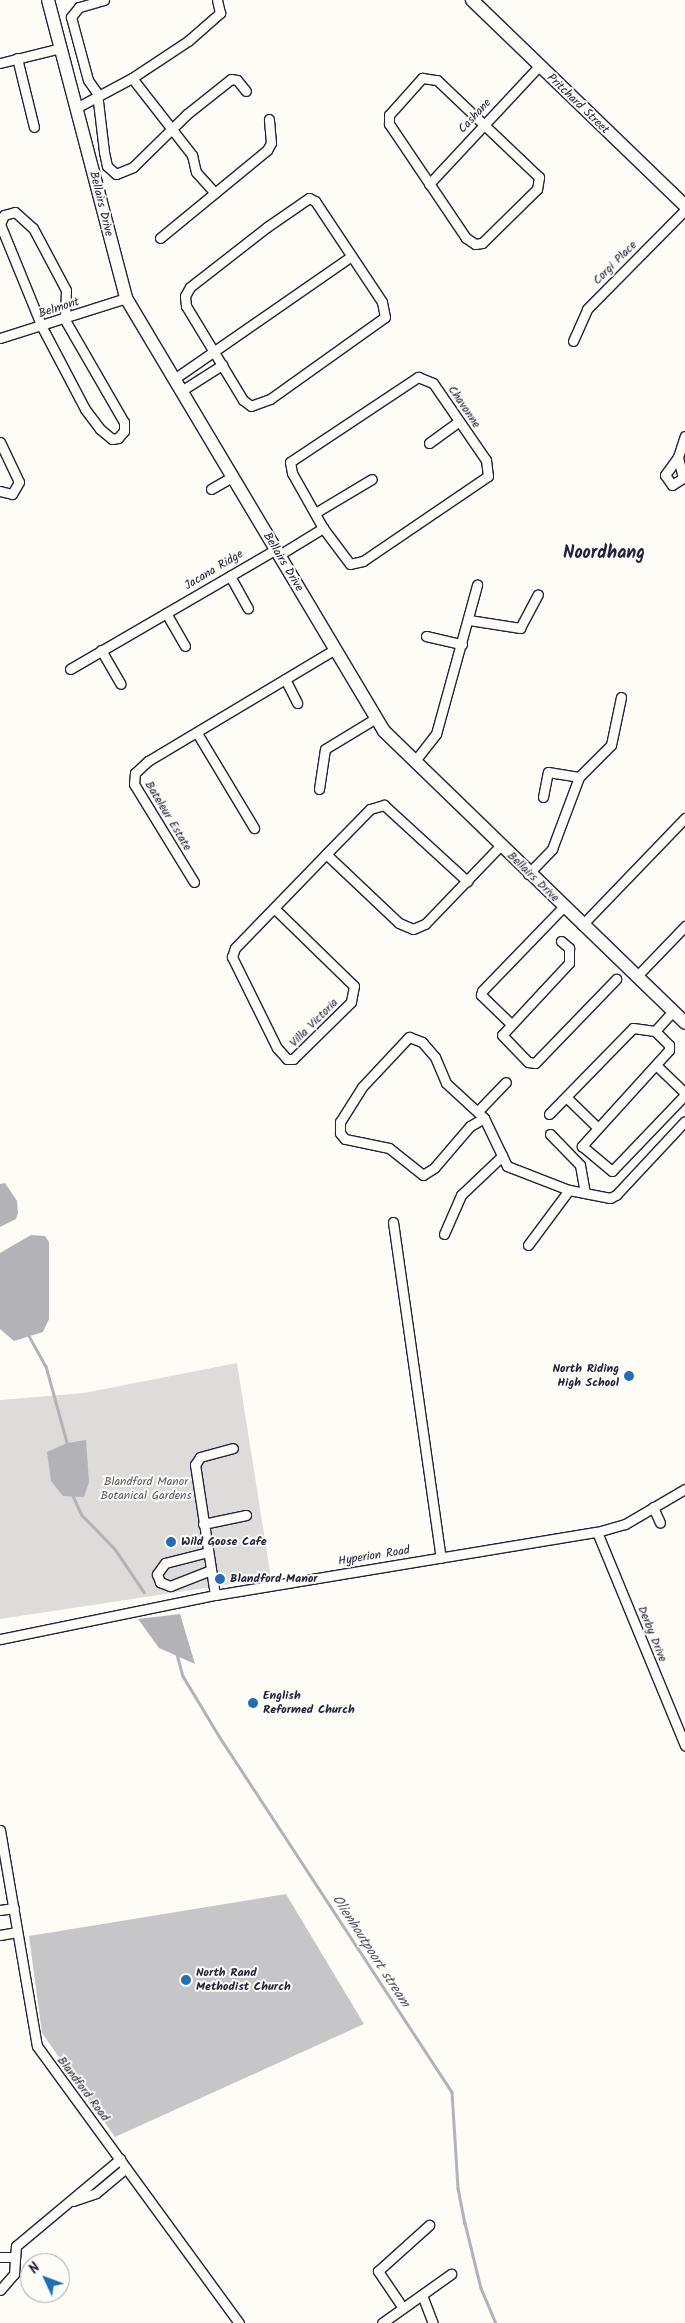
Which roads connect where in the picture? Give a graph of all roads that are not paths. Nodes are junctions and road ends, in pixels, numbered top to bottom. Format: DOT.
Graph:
graph roads {
  1 [pos="48,0"];
  2 [pos="104,0"];
  3 [pos="217,0"];
  4 [pos="475,1"];
  5 [pos="61,48"];
  6 [pos="17,58"];
  7 [pos="0,63"];
  8 [pos="540,66"];
  9 [pos="132,78"];
  10 [pos="246,91"];
  11 [pos="97,94"];
  12 [pos="76,108"];
  13 [pos="269,119"];
  14 [pos="485,125"];
  15 [pos="34,127"];
  16 [pos="171,130"];
  17 [pos="429,184"];
  18 [pos="215,193"];
  19 [pos="685,208"];
  20 [pos="160,238"];
  21 [pos="350,257"];
  22 [pos="126,298"];
  23 [pos="65,320"];
  24 [pos="42,327"];
  25 [pos="0,338"];
  26 [pos="573,341"];
  27 [pos="215,353"];
  28 [pos="222,365"];
  29 [pos="174,378"];
  30 [pos="181,391"];
  31 [pos="459,421"];
  32 [pos="685,436"];
  33 [pos="0,442"];
  34 [pos="429,443"];
  35 [pos="678,457"];
  36 [pos="232,477"];
  37 [pos="372,479"];
  38 [pos="211,489"];
  39 [pos="0,491"];
  40 [pos="315,513"];
  41 [pos="323,528"];
  42 [pos="277,552"];
  43 [pos="230,576"];
  44 [pos="477,585"];
  45 [pos="538,594"];
  46 [pos="248,608"];
  47 [pos="166,614"];
  48 [pos="469,620"];
  49 [pos="426,636"];
  50 [pos="462,644"];
  51 [pos="185,646"];
  52 [pos="335,649"];
  53 [pos="101,650"];
  54 [pos="70,669"];
  55 [pos="285,679"];
  56 [pos="122,684"];
  57 [pos="620,698"];
  58 [pos="297,703"];
  59 [pos="376,718"];
  60 [pos="197,733"];
  61 [pos="414,762"];
  62 [pos="550,763"];
  63 [pos="548,772"];
  64 [pos="578,777"];
  65 [pos="319,789"];
  66 [pos="543,798"];
  67 [pos="685,818"];
  68 [pos="254,828"];
  69 [pos="500,846"];
  70 [pos="326,854"];
  71 [pos="528,874"];
  72 [pos="467,881"];
  73 [pos="194,882"];
  74 [pos="563,907"];
  75 [pos="275,909"];
  76 [pos="582,925"];
  77 [pos="685,926"];
  78 [pos="561,941"];
  79 [pos="636,976"];
  80 [pos="616,979"];
  81 [pos="673,1012"];
  82 [pos="685,1023"];
  83 [pos="511,1024"];
  84 [pos="655,1031"];
  85 [pos="656,1065"];
  86 [pos="506,1082"];
  87 [pos="685,1094"];
  88 [pos="566,1097"];
  89 [pos="481,1114"];
  90 [pos="549,1114"];
  91 [pos="685,1121"];
  92 [pos="597,1127"];
  93 [pos="550,1134"];
  94 [pos="502,1156"];
  95 [pos="569,1190"];
  96 [pos="585,1193"];
  97 [pos="393,1222"];
  98 [pos="444,1234"];
  99 [pos="528,1245"];
  100 [pos="233,1448"];
  101 [pos="685,1489"];
  102 [pos="653,1507"];
  103 [pos="246,1515"];
  104 [pos="660,1522"];
  105 [pos="203,1524"];
  106 [pos="597,1532"];
  107 [pos="208,1552"];
  108 [pos="440,1558"];
  109 [pos="211,1570"];
  110 [pos="215,1595"];
  111 [pos="0,1639"];
  112 [pos="685,1746"];
  113 [pos="0,1830"];
  114 [pos="14,1908"];
  115 [pos="0,1910"];
  116 [pos="17,1932"];
  117 [pos="0,1935"];
  118 [pos="120,2159"];
  119 [pos="126,2168"];
  120 [pos="70,2202"];
  121 [pos="429,2225"];
  122 [pos="0,2257"];
  123 [pos="13,2257"];
  124 [pos="451,2274"];
  125 [pos="0,2290"];
  126 [pos="422,2295"];
  127 [pos="403,2308"];
  128 [pos="239,2323"];
  129 [pos="382,2323"];
  130 [pos="433,2323"];
  1 -- 5 [label="street, Bellairs Drive"];
  2 -- 11 [label="street"];
  3 -- 9 [label="street"];
  4 -- 8 [label="street, Pritchard Street"];
  5 -- 6 [label="street"];
  5 -- 12 [label="street, Bellairs Drive"];
  6 -- 7 [label="street"];
  6 -- 15 [label="street"];
  8 -- 14 [label="street, Cashane"];
  8 -- 19 [label="street, Pritchard Street"];
  9 -- 11 [label="street"];
  9 -- 16 [label="street"];
  10 -- 16 [label="street"];
  11 -- 12 [label="street"];
  11 -- 16 [label="street"];
  12 -- 22 [label="street, Bellairs Drive"];
  13 -- 18 [label="street"];
  14 -- 17 [label="street, Cashane"];
  14 -- 17 [label="street"];
  14 -- 17 [label="street"];
  16 -- 18 [label="street"];
  18 -- 20 [label="street"];
  19 -- 26 [label="street, Corgi Place"];
  21 -- 27 [label="street"];
  21 -- 27 [label="street"];
  21 -- 28 [label="street"];
  22 -- 23 [label="street, Belmont"];
  22 -- 29 [label="street, Bellairs Drive"];
  23 -- 24 [label="street, Belmont"];
  23 -- 24 [label="street"];
  23 -- 24 [label="street"];
  24 -- 25 [label="street, Belmont"];
  27 -- 28 [label="street"];
  27 -- 29 [label="street"];
  28 -- 30 [label="street"];
  29 -- 30 [label="street, Bellairs Drive"];
  30 -- 36 [label="street, Bellairs Drive"];
  31 -- 34 [label="street"];
  31 -- 40 [label="street, Chavonne"];
  31 -- 41 [label="street, Chavonne"];
  32 -- 35 [label="street"];
  33 -- 39 [label="street"];
  36 -- 38 [label="street"];
  36 -- 42 [label="street, Bellairs Drive"];
  37 -- 40 [label="street"];
  40 -- 41 [label="street, Chavonne"];
  41 -- 42 [label="street"];
  42 -- 43 [label="street, Jacana Ridge"];
  42 -- 52 [label="street, Bellairs Drive"];
  43 -- 46 [label="street"];
  43 -- 47 [label="street, Jacana Ridge"];
  44 -- 48 [label="street"];
  45 -- 48 [label="street"];
  47 -- 51 [label="street"];
  47 -- 53 [label="street, Jacana Ridge"];
  48 -- 50 [label="street"];
  49 -- 50 [label="street"];
  50 -- 61 [label="street"];
  52 -- 55 [label="street, Bateleur Estate"];
  52 -- 59 [label="street, Bellairs Drive"];
  53 -- 54 [label="street, Jacana Ridge"];
  53 -- 56 [label="street"];
  55 -- 58 [label="street"];
  55 -- 60 [label="street, Bateleur Estate"];
  57 -- 64 [label="street"];
  59 -- 61 [label="street, Bellairs Drive"];
  59 -- 65 [label="street"];
  60 -- 68 [label="street"];
  60 -- 73 [label="street, Bateleur Estate"];
  61 -- 69 [label="street, Bellairs Drive"];
  62 -- 63 [label="street"];
  63 -- 64 [label="street"];
  63 -- 66 [label="street"];
  64 -- 71 [label="street"];
  67 -- 76 [label="street"];
  69 -- 71 [label="street, Bellairs Drive"];
  69 -- 72 [label="street"];
  70 -- 72 [label="street"];
  70 -- 72 [label="street, Villa Victoria"];
  70 -- 75 [label="street, Villa Victoria"];
  71 -- 74 [label="street, Bellairs Drive"];
  74 -- 76 [label="street, Bellairs Drive"];
  74 -- 83 [label="street"];
  75 -- 75 [label="street, Villa Victoria"];
  76 -- 79 [label="street, Bellairs Drive"];
  77 -- 79 [label="street"];
  78 -- 83 [label="street"];
  79 -- 81 [label="street, Bellairs Drive"];
  80 -- 83 [label="street"];
  81 -- 82 [label="street, Bellairs Drive"];
  81 -- 84 [label="street"];
  84 -- 85 [label="street"];
  84 -- 88 [label="street"];
  85 -- 87 [label="street"];
  85 -- 92 [label="street"];
  86 -- 89 [label="street"];
  87 -- 92 [label="street"];
  88 -- 90 [label="street"];
  88 -- 92 [label="street"];
  89 -- 89 [label="street"];
  89 -- 94 [label="street"];
  91 -- 96 [label="street"];
  93 -- 96 [label="street"];
  94 -- 95 [label="street"];
  94 -- 98 [label="street"];
  95 -- 96 [label="street"];
  95 -- 99 [label="street"];
  97 -- 108 [label="street"];
  100 -- 105 [label="street"];
  101 -- 102 [label="street, Hyperion Road"];
  102 -- 104 [label="street"];
  102 -- 106 [label="street, Hyperion Road"];
  103 -- 105 [label="street"];
  105 -- 107 [label="street"];
  106 -- 108 [label="street, Hyperion Road"];
  106 -- 112 [label="street, Derby Drive"];
  107 -- 109 [label="street"];
  107 -- 109 [label="street"];
  108 -- 110 [label="street, Hyperion Road"];
  109 -- 110 [label="street"];
  110 -- 111 [label="street, Hyperion Road"];
  113 -- 114 [label="street, Blandford Road"];
  114 -- 115 [label="street"];
  114 -- 116 [label="street, Blandford Road"];
  116 -- 117 [label="street"];
  116 -- 118 [label="street, Blandford Road"];
  118 -- 119 [label="street, Blandford Road"];
  118 -- 120 [label="street"];
  119 -- 120 [label="street"];
  119 -- 128 [label="street, Blandford Road"];
  120 -- 123 [label="street"];
  121 -- 127 [label="street"];
  122 -- 123 [label="street"];
  123 -- 125 [label="street"];
  124 -- 126 [label="street"];
  126 -- 127 [label="street"];
  126 -- 130 [label="street"];
  127 -- 129 [label="street"];
}
